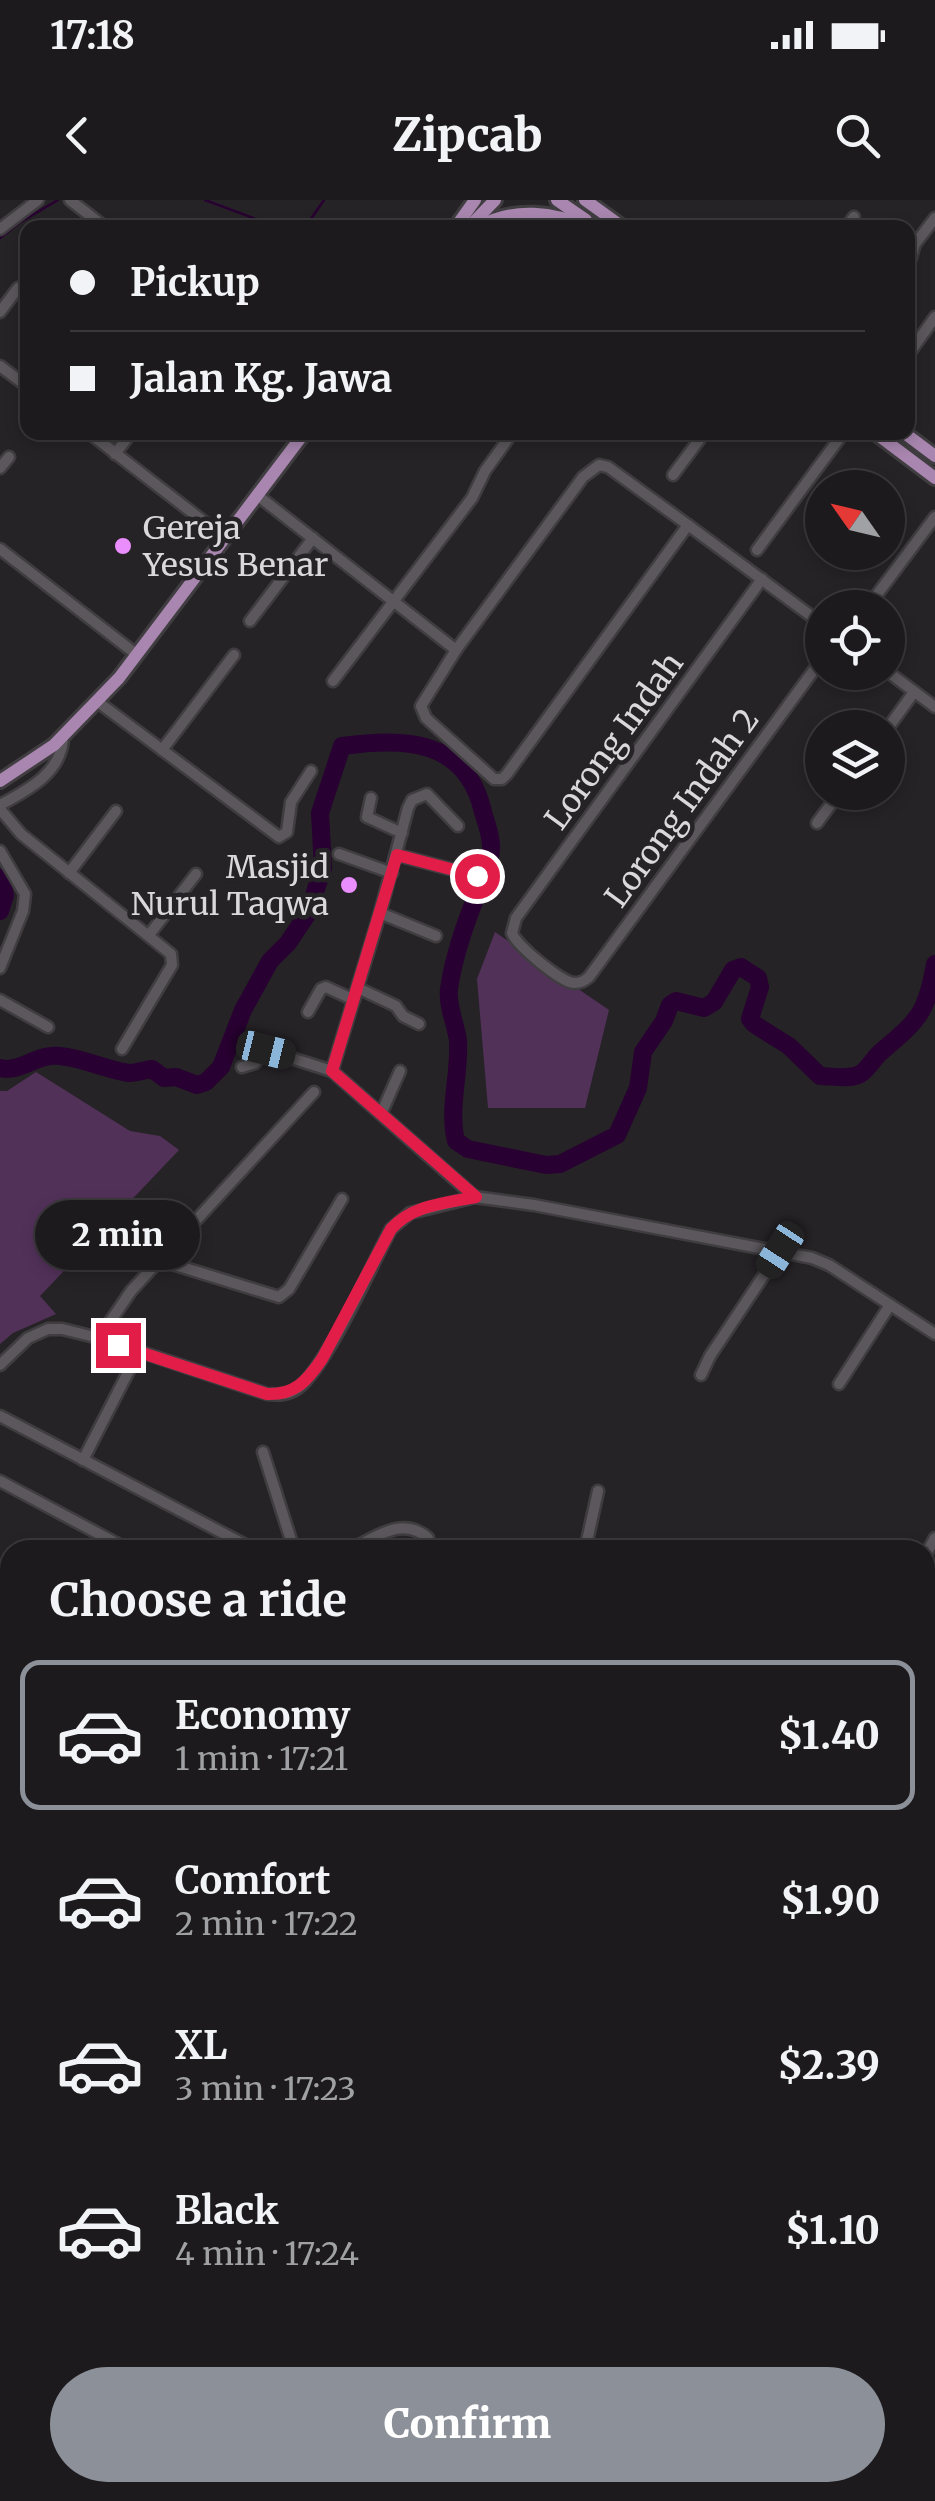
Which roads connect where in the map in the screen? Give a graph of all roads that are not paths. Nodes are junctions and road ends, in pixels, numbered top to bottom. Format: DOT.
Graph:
graph roads {
  1 [pos="38,200"];
  2 [pos="70,200"];
  3 [pos="495,200"];
  4 [pos="557,200"];
  5 [pos="585,200"];
  6 [pos="854,217"];
  7 [pos="935,218"];
  8 [pos="96,220"];
  9 [pos="479,220"];
  10 [pos="491,220"];
  11 [pos="567,220"];
  12 [pos="583,220"];
  13 [pos="613,220"];
  14 [pos="852,220"];
  15 [pos="0,229"];
  16 [pos="915,244"];
  17 [pos="18,288"];
  18 [pos="0,312"];
  19 [pos="935,317"];
  20 [pos="915,345"];
  21 [pos="98,440"];
  22 [pos="126,440"];
  23 [pos="299,440"];
  24 [pos="507,440"];
  25 [pos="699,440"];
  26 [pos="838,440"];
  27 [pos="885,440"];
  28 [pos="914,440"];
  29 [pos="116,454"];
  30 [pos="9,456"];
  31 [pos="935,456"];
  32 [pos="0,468"];
  33 [pos="673,475"];
  34 [pos="935,478"];
  35 [pos="258,495"];
  36 [pos="935,517"];
  37 [pos="688,525"];
  38 [pos="225,538"];
  39 [pos="313,538"];
  40 [pos="0,549"];
  41 [pos="757,550"];
  42 [pos="762,579"];
  43 [pos="880,590"];
  44 [pos="394,601"];
  45 [pos="805,611"];
  46 [pos="250,621"];
  47 [pos="456,650"];
  48 [pos="136,654"];
  49 [pos="234,655"];
  50 [pos="333,681"];
  51 [pos="805,682"];
  52 [pos="905,685"];
  53 [pos="914,692"];
  54 [pos="98,702"];
  55 [pos="935,707"];
  56 [pos="901,710"];
  57 [pos="64,736"];
  58 [pos="162,750"];
  59 [pos="311,771"];
  60 [pos="0,781"];
  61 [pos="371,798"];
  62 [pos="0,807"];
  63 [pos="827,810"];
  64 [pos="116,811"];
  65 [pos="817,823"];
  66 [pos="458,826"];
  67 [pos="402,833"];
  68 [pos="0,851"];
  69 [pos="339,854"];
  70 [pos="397,855"];
  71 [pos="69,873"];
  72 [pos="392,873"];
  73 [pos="196,874"];
  74 [pos="477,876"];
  75 [pos="380,913"];
  76 [pos="149,936"];
  77 [pos="436,936"];
  78 [pos="0,968"];
  79 [pos="578,983"];
  80 [pos="356,994"];
  81 [pos="0,1000"];
  82 [pos="308,1012"];
  83 [pos="419,1024"];
  84 [pos="48,1027"];
  85 [pos="122,1049"];
  86 [pos="242,1067"];
  87 [pos="332,1071"];
  88 [pos="400,1071"];
  89 [pos="314,1092"];
  90 [pos="380,1114"];
  91 [pos="476,1197"];
  92 [pos="342,1199"];
  93 [pos="780,1250"];
  94 [pos="159,1260"];
  95 [pos="890,1305"];
  96 [pos="935,1334"];
  97 [pos="99,1338"];
  98 [pos="138,1352"];
  99 [pos="0,1365"];
  100 [pos="701,1375"];
  101 [pos="838,1384"];
  102 [pos="0,1416"];
  103 [pos="264,1452"];
  104 [pos="83,1460"];
  105 [pos="0,1481"];
  106 [pos="598,1490"];
  107 [pos="110,1540"];
  108 [pos="236,1540"];
  109 [pos="290,1540"];
  110 [pos="370,1540"];
  111 [pos="428,1540"];
  112 [pos="587,1540"];
  1 -- 15 [label="street"];
  2 -- 8 [label="street"];
  3 -- 9 [label="main road"];
  4 -- 12 [label="main road"];
  5 -- 13 [label="main road"];
  6 -- 14 [label="street"];
  7 -- 16 [label="street"];
  10 -- 11 [label="main road"];
  17 -- 18 [label="street"];
  19 -- 20 [label="street"];
  21 -- 29 [label="street"];
  22 -- 29 [label="street"];
  23 -- 35 [label="main road"];
  24 -- 44 [label="street"];
  25 -- 33 [label="street"];
  26 -- 41 [label="street"];
  27 -- 34 [label="main road"];
  28 -- 31 [label="main road"];
  29 -- 38 [label="street"];
  30 -- 32 [label="street"];
  35 -- 38 [label="main road"];
  35 -- 39 [label="street"];
  36 -- 43 [label="street"];
  37 -- 42 [label="street"];
  37 -- 47 [label="street"];
  37 -- 47 [label="street"];
  38 -- 48 [label="main road"];
  39 -- 44 [label="street"];
  39 -- 46 [label="street"];
  40 -- 48 [label="street"];
  42 -- 45 [label="street"];
  42 -- 79 [label="street, Lorong Indah"];
  44 -- 47 [label="street"];
  44 -- 50 [label="street"];
  48 -- 54 [label="main road"];
  49 -- 58 [label="street"];
  51 -- 79 [label="street, Lorong Indah 2"];
  52 -- 53 [label="street"];
  53 -- 55 [label="street"];
  53 -- 56 [label="street"];
  54 -- 57 [label="main road"];
  54 -- 58 [label="street"];
  57 -- 60 [label="main road"];
  57 -- 62 [label="street"];
  58 -- 59 [label="street"];
  61 -- 67 [label="street"];
  62 -- 71 [label="street"];
  63 -- 65 [label="street"];
  64 -- 71 [label="street"];
  66 -- 67 [label="street"];
  67 -- 70 [label="street"];
  68 -- 78 [label="street"];
  69 -- 72 [label="street"];
  70 -- 72 [label="street"];
  70 -- 74 [label="street"];
  71 -- 76 [label="street"];
  72 -- 75 [label="street"];
  73 -- 76 [label="street"];
  75 -- 77 [label="street"];
  75 -- 80 [label="street"];
  76 -- 85 [label="street"];
  80 -- 82 [label="street"];
  80 -- 83 [label="street"];
  80 -- 87 [label="street"];
  81 -- 84 [label="street"];
  86 -- 87 [label="street"];
  87 -- 90 [label="street"];
  88 -- 90 [label="street"];
  89 -- 94 [label="street"];
  90 -- 91 [label="street"];
  91 -- 93 [label="street"];
  91 -- 98 [label="street"];
  92 -- 94 [label="street"];
  93 -- 95 [label="street"];
  93 -- 100 [label="street"];
  94 -- 97 [label="street"];
  95 -- 96 [label="street"];
  95 -- 101 [label="street"];
  97 -- 98 [label="street"];
  97 -- 99 [label="street"];
  98 -- 104 [label="street"];
  102 -- 104 [label="street"];
  103 -- 109 [label="street"];
  104 -- 108 [label="street"];
  105 -- 107 [label="street"];
  106 -- 112 [label="street"];
  110 -- 111 [label="street"];
}
